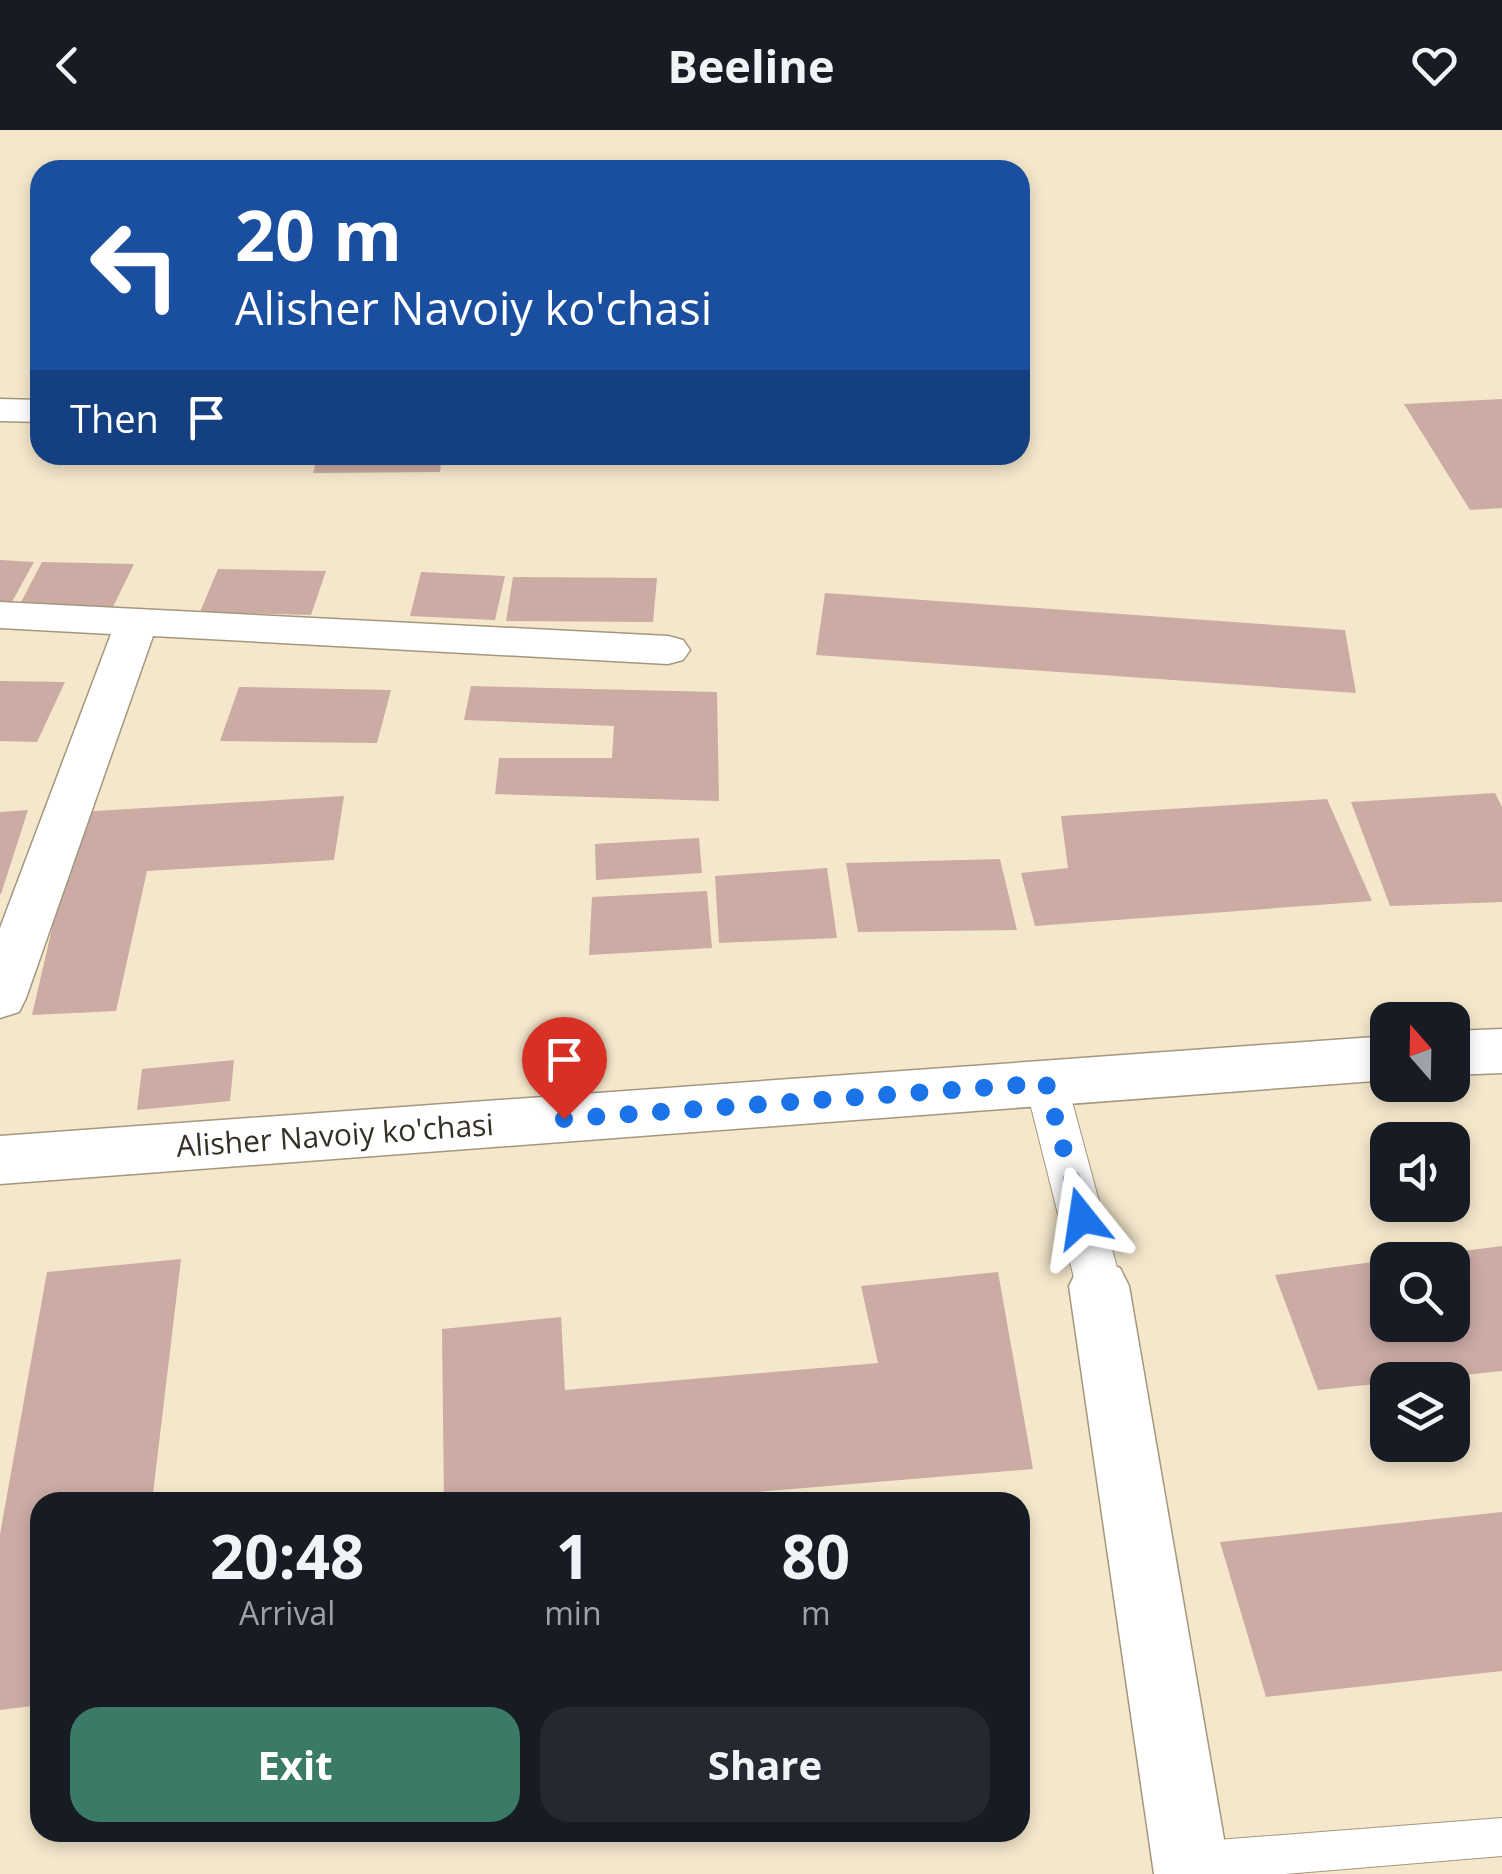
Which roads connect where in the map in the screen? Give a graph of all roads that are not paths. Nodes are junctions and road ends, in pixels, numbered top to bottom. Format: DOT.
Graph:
graph roads {
  1 [pos="0,410"];
  2 [pos="30,410"];
  3 [pos="0,615"];
  4 [pos="136,624"];
  5 [pos="668,650"];
  6 [pos="0,998"];
  7 [pos="1502,1051"];
  8 [pos="1470,1052"];
  9 [pos="1370,1059"];
  10 [pos="1046,1083"];
  11 [pos="0,1160"];
  12 [pos="1099,1286"];
  13 [pos="1502,1837"];
  14 [pos="1191,1868"];
  1 -- 2 [label="street"];
  3 -- 4 [label="street"];
  4 -- 5 [label="street"];
  4 -- 6 [label="street"];
  7 -- 8 [label="street"];
  9 -- 10 [label="street, Alisher Navoiy ko'chasi"];
  10 -- 11 [label="street, Alisher Navoiy ko'chasi"];
  10 -- 12 [label="street"];
  12 -- 14 [label="street"];
  13 -- 14 [label="lane"];
}
